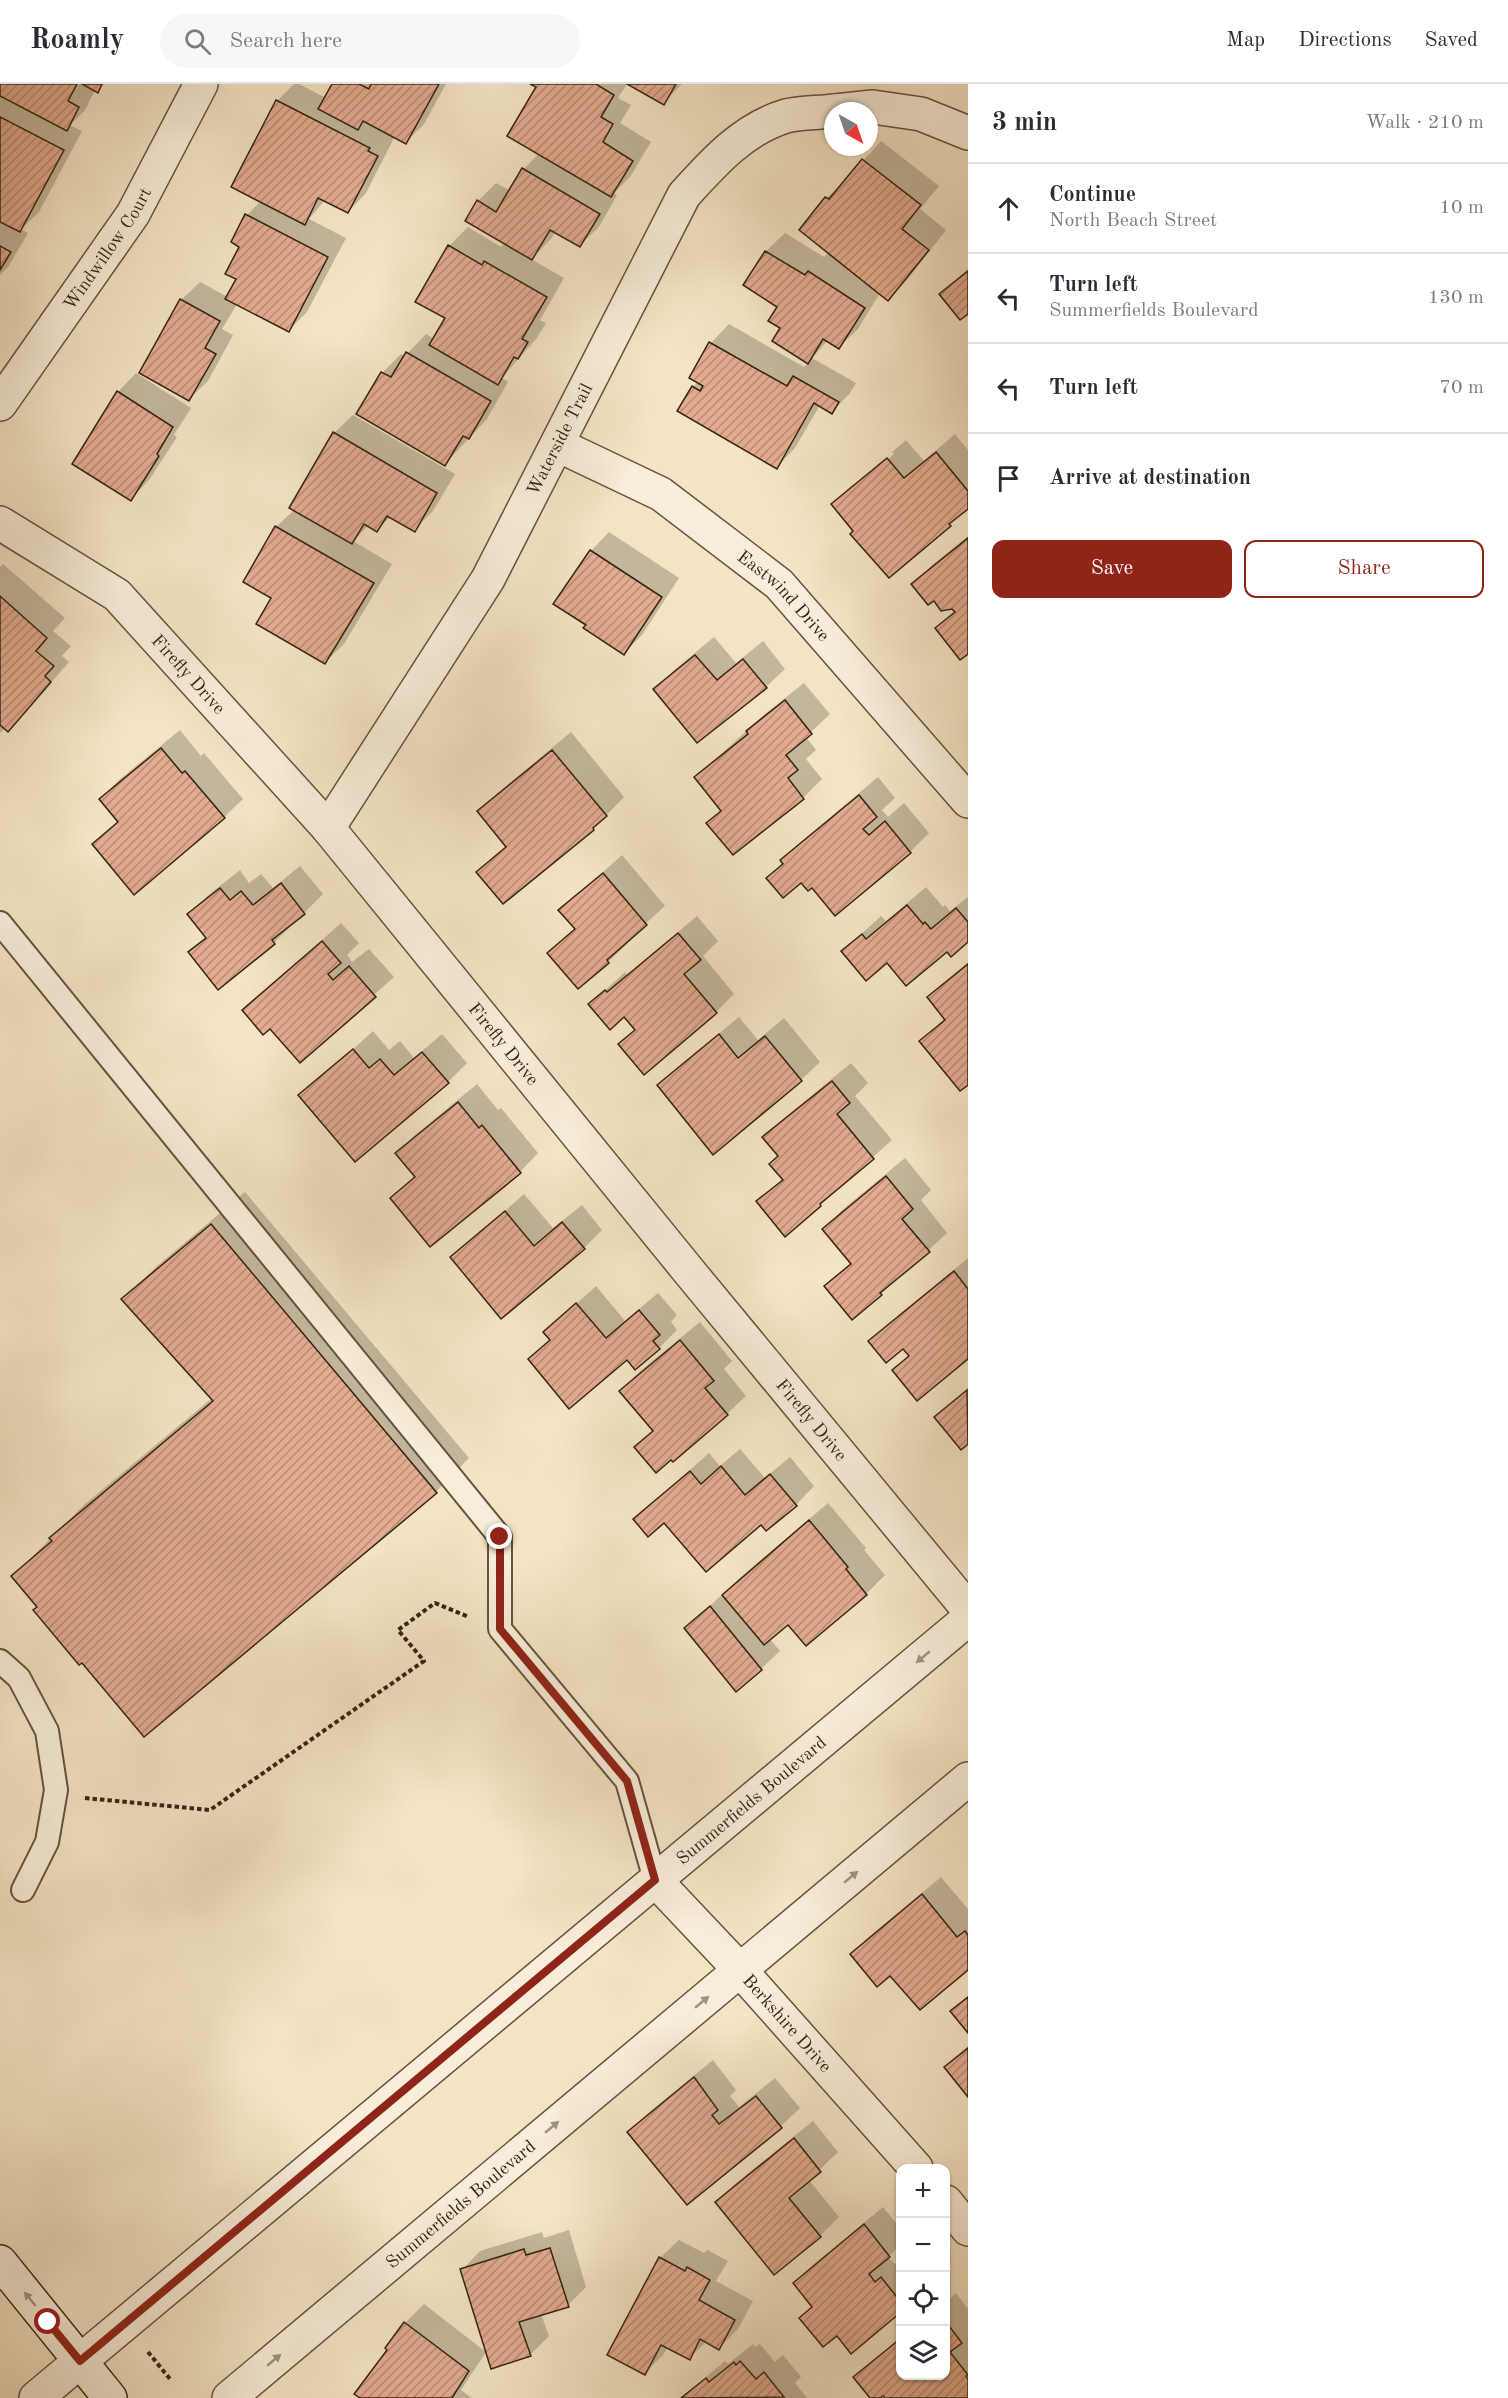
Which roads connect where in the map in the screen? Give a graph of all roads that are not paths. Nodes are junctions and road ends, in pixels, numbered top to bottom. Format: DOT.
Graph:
graph roads {
  1 [pos="201,84"];
  2 [pos="878,108"];
  3 [pos="824,112"];
  4 [pos="968,133"];
  5 [pos="0,404"];
  6 [pos="558,445"];
  7 [pos="0,523"];
  8 [pos="968,801"];
  9 [pos="328,828"];
  10 [pos="0,923"];
  11 [pos="968,1609"];
  12 [pos="968,1619"];
  13 [pos="0,1661"];
  14 [pos="968,1779"];
  15 [pos="655,1880"];
  16 [pos="23,1890"];
  17 [pos="740,1970"];
  18 [pos="912,2164"];
  19 [pos="950,2208"];
  20 [pos="968,2229"];
  21 [pos="0,2262"];
  22 [pos="80,2361"];
  23 [pos="36,2398"];
  24 [pos="110,2398"];
  25 [pos="229,2398"];
  1 -- 5 [label="street, Windwillow Court"];
  2 -- 4 [label="street, Waterside Trail"];
  3 -- 6 [label="street, Waterside Trail"];
  6 -- 8 [label="street, Eastwind Drive"];
  6 -- 9 [label="street, Waterside Trail"];
  7 -- 9 [label="street, Firefly Drive"];
  9 -- 11 [label="street, Firefly Drive"];
  10 -- 15 [label="lane"];
  12 -- 15 [label="street, Summerfields Boulevard, one-way"];
  13 -- 16 [label="lane"];
  17 -- 14 [label="street, Summerfields Boulevard, one-way"];
  15 -- 17 [label="street, Berkshire Drive"];
  15 -- 22 [label="street, Summerfields Boulevard"];
  17 -- 18 [label="street, Berkshire Drive"];
  25 -- 17 [label="street, Summerfields Boulevard, one-way"];
  19 -- 20 [label="street"];
  22 -- 21 [label="street, one-way"];
  22 -- 23 [label="street, Summerfields Boulevard"];
  22 -- 24 [label="street"];
}
